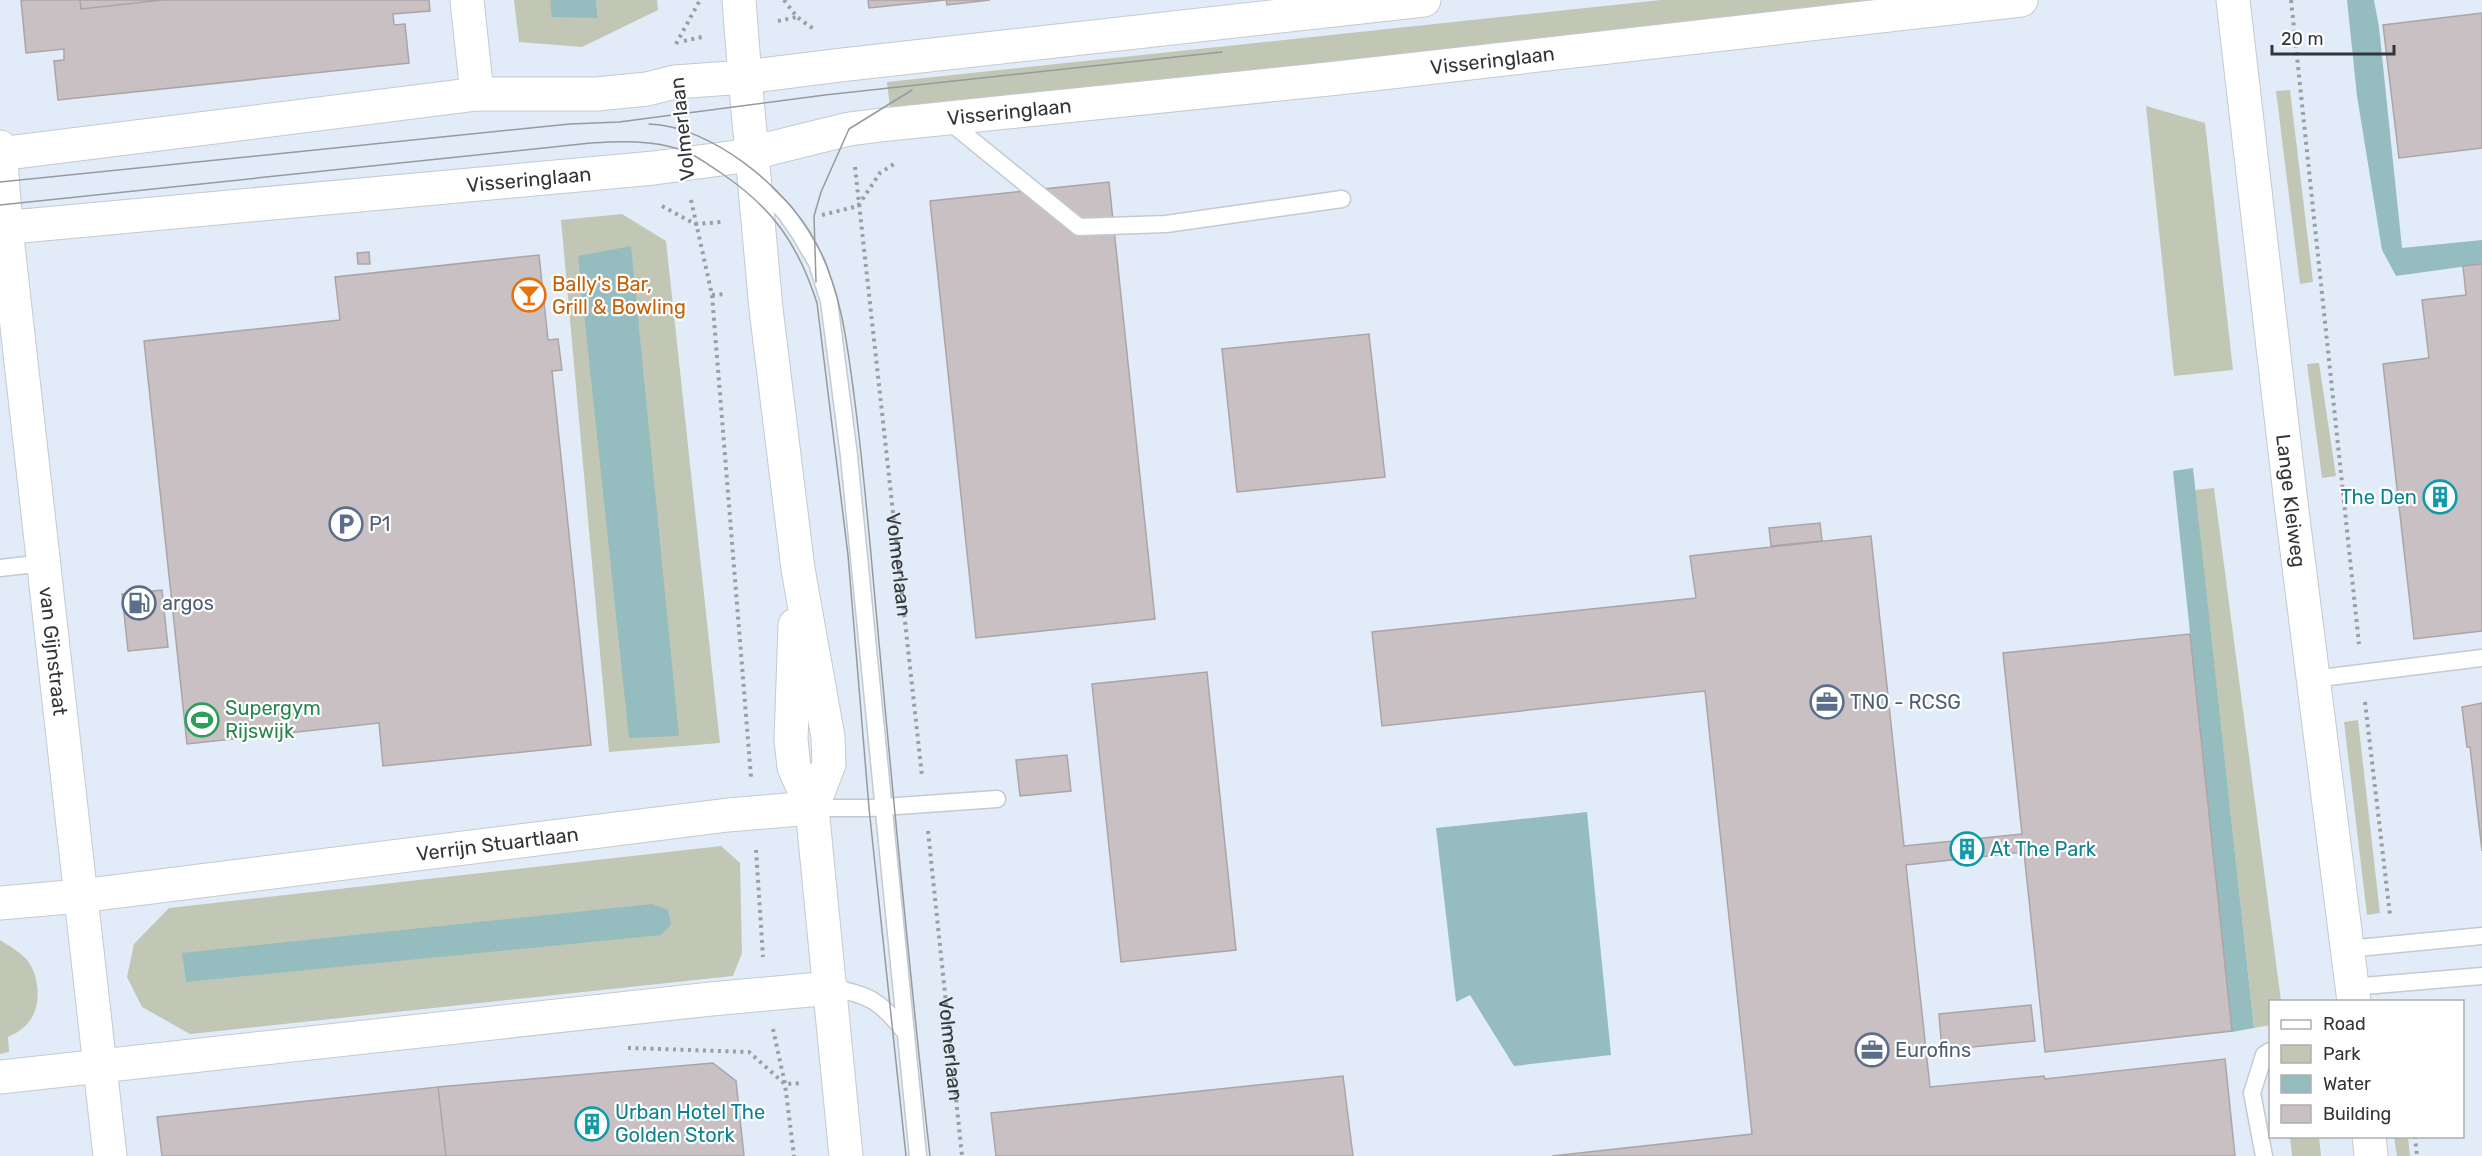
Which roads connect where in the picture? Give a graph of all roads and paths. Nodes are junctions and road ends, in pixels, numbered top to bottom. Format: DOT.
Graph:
graph roads {
  1 [pos="467,0"];
  2 [pos="700,0"];
  3 [pos="739,0"];
  4 [pos="784,0"];
  5 [pos="1424,0"];
  6 [pos="2021,0"];
  7 [pos="2233,0"];
  8 [pos="2291,0"];
  9 [pos="841,64"];
  10 [pos="745,77"];
  11 [pos="675,82"];
  12 [pos="477,94"];
  13 [pos="945,118"];
  14 [pos="849,129"];
  15 [pos="0,147"];
  16 [pos="0,154"];
  17 [pos="684,164"];
  18 [pos="753,169"];
  19 [pos="1342,199"];
  20 [pos="3,228"];
  21 [pos="44,563"];
  22 [pos="0,568"];
  23 [pos="2482,658"];
  24 [pos="2362,673"];
  25 [pos="2313,679"];
  26 [pos="997,799"];
  27 [pos="926,804"];
  28 [pos="883,807"];
  29 [pos="812,808"];
  30 [pos="754,812"];
  31 [pos="80,896"];
  32 [pos="0,903"];
  33 [pos="2482,936"];
  34 [pos="2393,945"];
  35 [pos="2347,949"];
  36 [pos="2482,976"];
  37 [pos="831,988"];
  38 [pos="765,993"];
  39 [pos="2353,994"];
  40 [pos="905,1032"];
  41 [pos="619,1046"];
  42 [pos="2269,1052"];
  43 [pos="101,1065"];
  44 [pos="953,1071"];
  45 [pos="908,1074"];
  46 [pos="0,1077"];
  47 [pos="839,1080"];
  48 [pos="785,1084"];
  49 [pos="2369,1138"];
  50 [pos="2415,1138"];
  51 [pos="110,1156"];
  52 [pos="794,1156"];
  53 [pos="846,1156"];
  54 [pos="918,1156"];
  55 [pos="962,1156"];
  56 [pos="2264,1156"];
  57 [pos="2372,1156"];
  58 [pos="2417,1156"];
  1 -- 12 [label="street"];
  2 -- 11 [label="path, Volmerlaan"];
  3 -- 10 [label="street"];
  4 -- 9 [label="path"];
  5 -- 9 [label="street"];
  6 -- 13 [label="street, Visseringlaan"];
  7 -- 25 [label="street, Lange Kleiweg"];
  8 -- 24 [label="path"];
  9 -- 10 [label="street"];
  10 -- 11 [label="street"];
  10 -- 18 [label="street"];
  11 -- 12 [label="street"];
  12 -- 16 [label="street"];
  13 -- 14 [label="street, Visseringlaan"];
  13 -- 19 [label="lane"];
  14 -- 18 [label="street, Visseringlaan"];
  14 -- 27 [label="path, Volmerlaan"];
  15 -- 16 [label="street, van Gijnstraat"];
  16 -- 20 [label="street, van Gijnstraat"];
  17 -- 18 [label="street, Visseringlaan"];
  17 -- 20 [label="street, Visseringlaan"];
  17 -- 30 [label="path, Volmerlaan"];
  18 -- 28 [label="lane, Volmerlaan"];
  18 -- 29 [label="street"];
  20 -- 21 [label="street, van Gijnstraat"];
  21 -- 22 [label="lane"];
  21 -- 31 [label="street, van Gijnstraat"];
  23 -- 24 [label="lane"];
  24 -- 25 [label="lane"];
  24 -- 34 [label="path"];
  25 -- 35 [label="street, Lange Kleiweg"];
  26 -- 27 [label="lane, Verrijn Stuartlaan"];
  27 -- 28 [label="lane, Verrijn Stuartlaan"];
  27 -- 44 [label="path, Volmerlaan"];
  28 -- 29 [label="lane, Verrijn Stuartlaan"];
  28 -- 40 [label="lane, Volmerlaan"];
  29 -- 30 [label="street, Verrijn Stuartlaan"];
  29 -- 37 [label="street"];
  30 -- 31 [label="street, Verrijn Stuartlaan"];
  30 -- 38 [label="path, Volmerlaan"];
  31 -- 32 [label="street, Verrijn Stuartlaan"];
  31 -- 43 [label="street, van Gijnstraat"];
  33 -- 34 [label="lane"];
  34 -- 35 [label="lane"];
  35 -- 39 [label="street, Lange Kleiweg"];
  36 -- 39 [label="lane"];
  37 -- 38 [label="street"];
  37 -- 40 [label="lane"];
  37 -- 47 [label="street"];
  38 -- 43 [label="street"];
  38 -- 48 [label="path, Volmerlaan"];
  40 -- 45 [label="lane, Volmerlaan"];
  41 -- 48 [label="path"];
  42 -- 56 [label="lane"];
  43 -- 46 [label="street"];
  43 -- 51 [label="street, van Gijnstraat"];
  44 -- 45 [label="path"];
  44 -- 55 [label="path, Volmerlaan"];
  45 -- 54 [label="lane, Volmerlaan"];
  47 -- 48 [label="path"];
  47 -- 53 [label="street"];
  48 -- 52 [label="path, Volmerlaan"];
  49 -- 57 [label="street"];
  50 -- 58 [label="path"];
}
